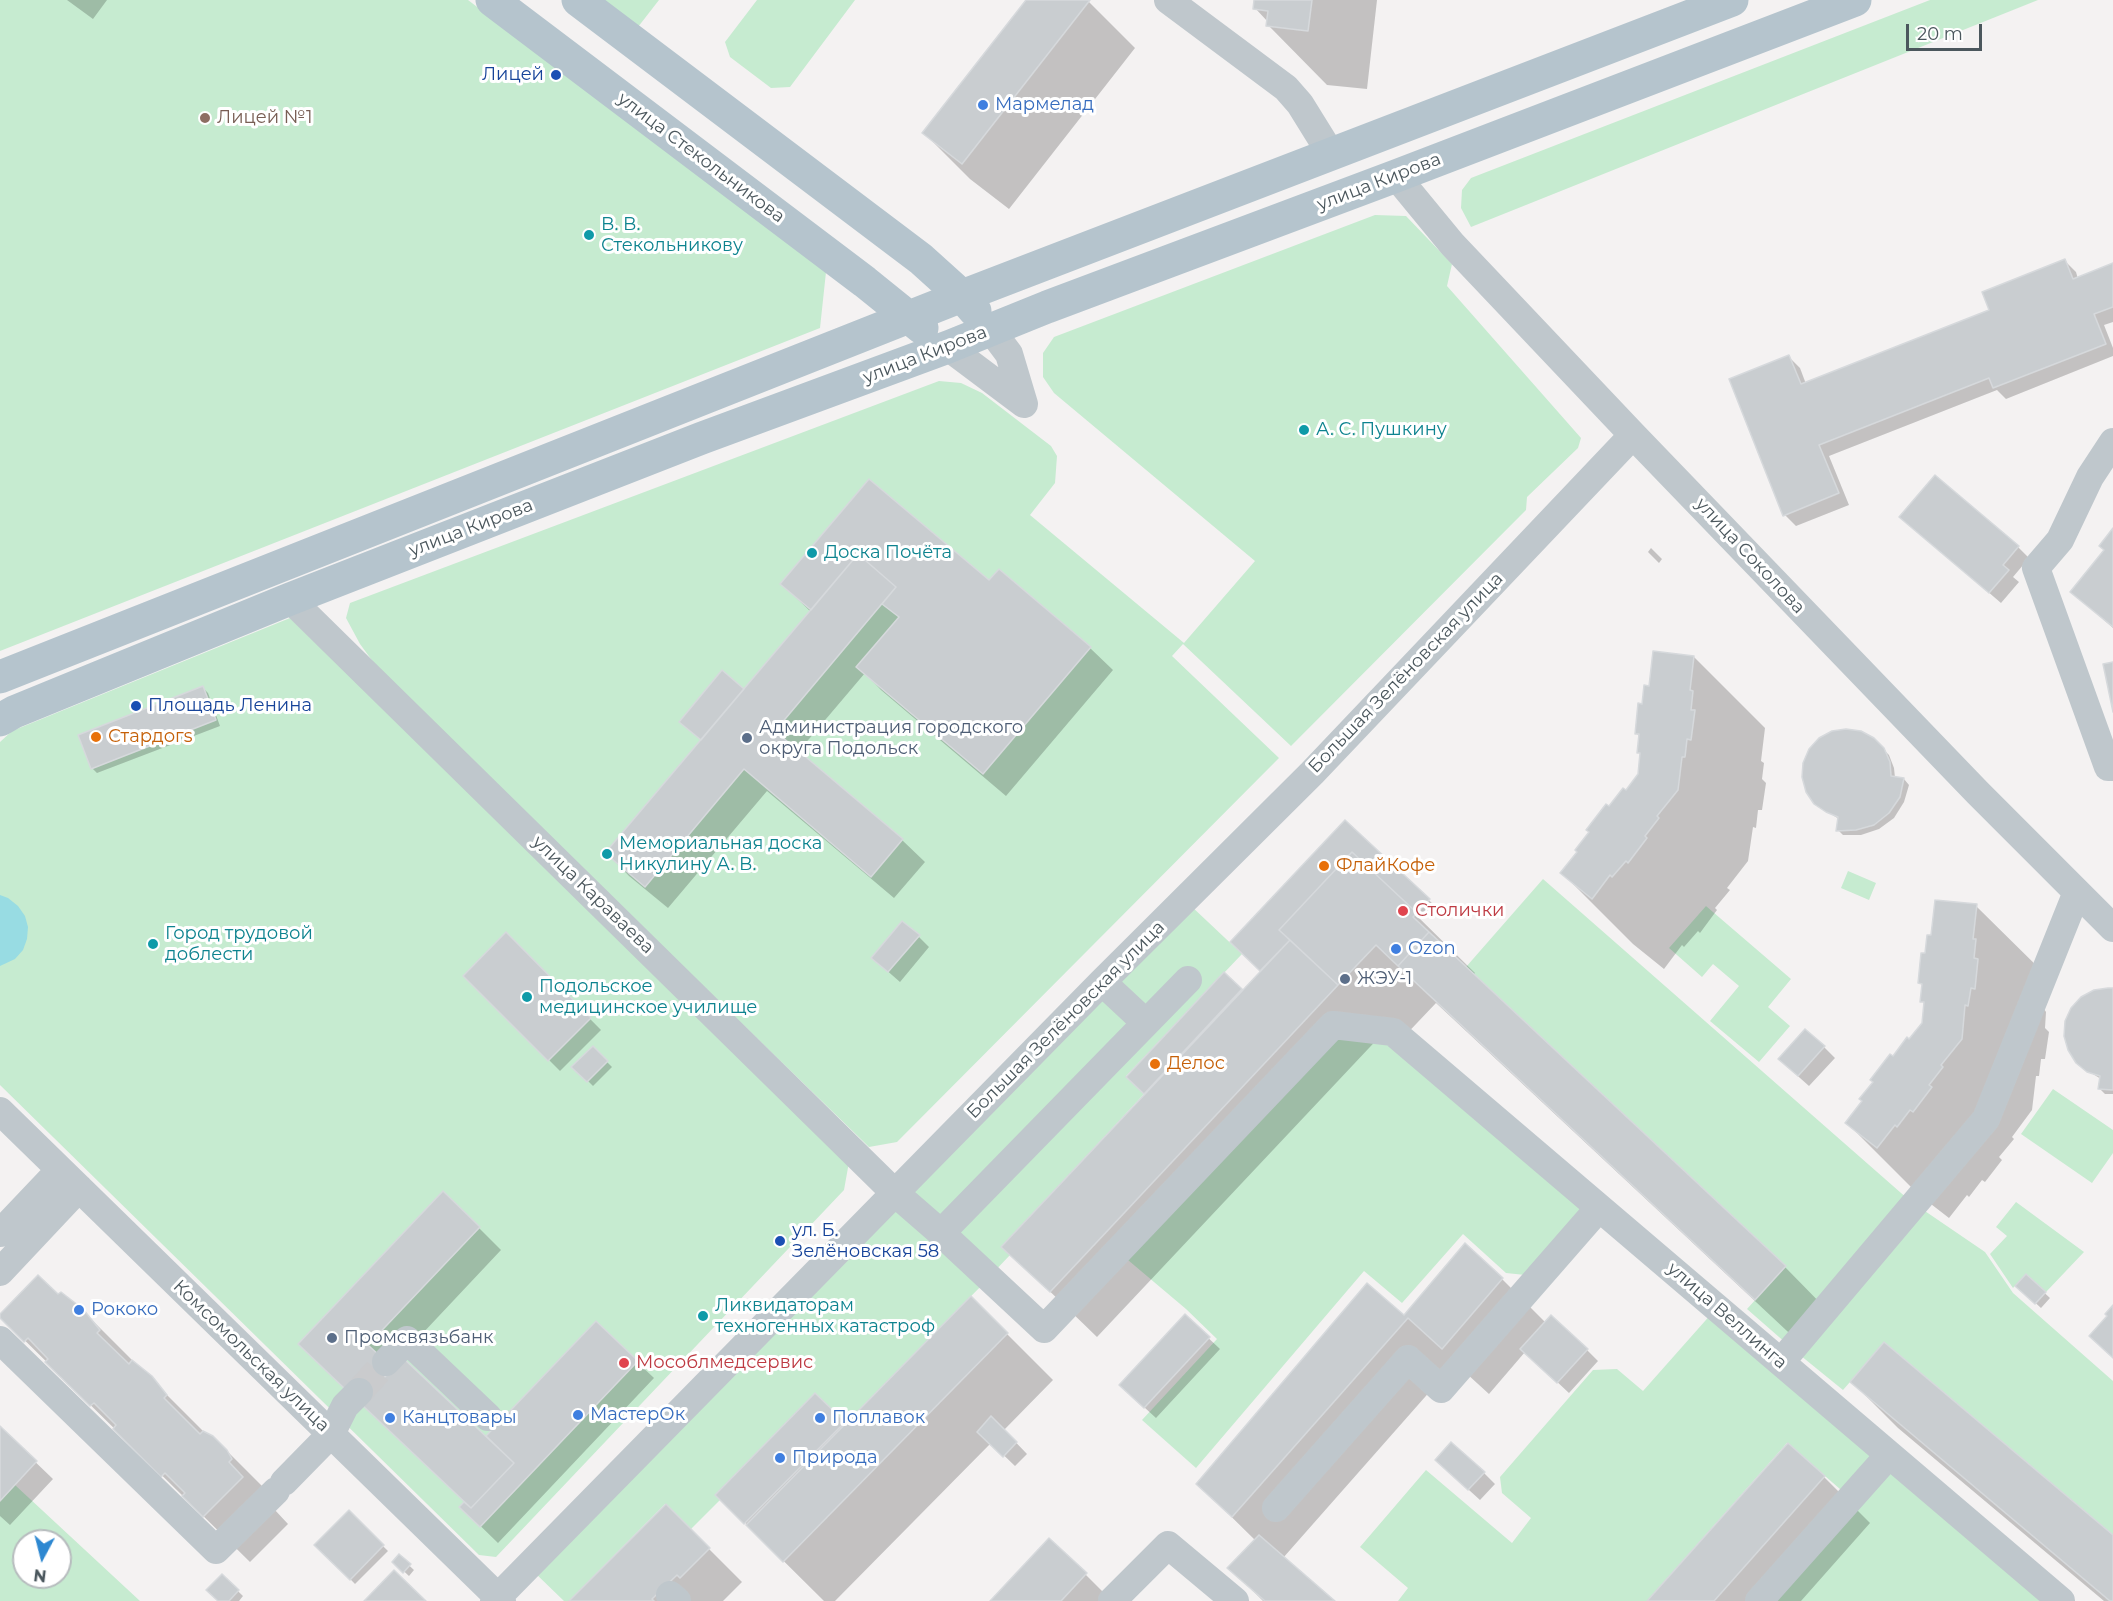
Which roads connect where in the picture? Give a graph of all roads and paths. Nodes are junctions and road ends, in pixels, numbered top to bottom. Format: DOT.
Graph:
graph roads {
  1 [pos="492,0"];
  2 [pos="578,0"];
  3 [pos="1168,0"];
  4 [pos="1732,0"];
  5 [pos="1855,0"];
  6 [pos="1371,139"];
  7 [pos="1331,154"];
  8 [pos="1396,176"];
  9 [pos="962,296"];
  10 [pos="908,318"];
  11 [pos="991,330"];
  12 [pos="948,347"];
  13 [pos="1633,435"];
  14 [pos="2113,442"];
  15 [pos="290,599"];
  16 [pos="0,677"];
  17 [pos="0,720"];
  18 [pos="2113,767"];
  19 [pos="2077,892"];
  20 [pos="2113,928"];
  21 [pos="1188,980"];
  22 [pos="1102,982"];
  23 [pos="1146,1023"];
  24 [pos="0,1111"];
  25 [pos="70,1179"];
  26 [pos="895,1193"];
  27 [pos="1599,1208"];
  28 [pos="0,1233"];
  29 [pos="941,1233"];
  30 [pos="0,1272"];
  31 [pos="1044,1329"];
  32 [pos="0,1340"];
  33 [pos="386,1362"];
  34 [pos="1781,1362"];
  35 [pos="359,1392"];
  36 [pos="488,1417"];
  37 [pos="332,1434"];
  38 [pos="1889,1455"];
  39 [pos="1276,1508"];
  40 [pos="498,1600"];
  41 [pos="1112,1601"];
  42 [pos="1235,1601"];
  43 [pos="1759,1601"];
  44 [pos="2061,1601"];
  1 -- 10 [label="main road, улица Стекольникова"];
  2 -- 9 [label="main road"];
  3 -- 7 [label="street"];
  4 -- 6 [label="main road, улица Кирова"];
  5 -- 8 [label="main road, улица Кирова"];
  6 -- 7 [label="main road, улица Кирова"];
  6 -- 8 [label="main road"];
  7 -- 9 [label="main road, улица Кирова"];
  8 -- 11 [label="main road, улица Кирова"];
  8 -- 13 [label="street, улица Соколова"];
  9 -- 10 [label="main road, улица Кирова"];
  9 -- 11 [label="main road"];
  10 -- 11 [label="main road"];
  10 -- 12 [label="main road, улица Стекольникова"];
  10 -- 16 [label="main road, улица Кирова"];
  11 -- 12 [label="main road, улица Кирова"];
  11 -- 12 [label="street"];
  12 -- 15 [label="main road, улица Кирова"];
  13 -- 19 [label="street, улица Соколова"];
  13 -- 22 [label="street, Большая Зелёновская улица"];
  14 -- 18 [label="street"];
  15 -- 17 [label="main road, улица Кирова"];
  15 -- 26 [label="street, улица Караваева"];
  19 -- 20 [label="street, улица Соколова"];
  19 -- 34 [label="street"];
  21 -- 23 [label="street"];
  22 -- 23 [label="street"];
  22 -- 26 [label="street, Большая Зелёновская улица"];
  23 -- 29 [label="street"];
  24 -- 25 [label="street, Комсомольская улица"];
  25 -- 28 [label="street"];
  25 -- 30 [label="street"];
  25 -- 37 [label="street, Комсомольская улица"];
  26 -- 29 [label="street, улица Караваева"];
  26 -- 40 [label="street, Большая Зелёновская улица"];
  27 -- 31 [label="street, улица Веллинга"];
  27 -- 34 [label="street, улица Веллинга"];
  27 -- 39 [label="street"];
  29 -- 31 [label="street, улица Караваева"];
  32 -- 37 [label="street"];
  33 -- 36 [label="street"];
  34 -- 38 [label="street, улица Веллинга"];
  35 -- 37 [label="street"];
  37 -- 40 [label="street, Комсомольская улица"];
  38 -- 43 [label="street"];
  38 -- 44 [label="street, улица Веллинга"];
  41 -- 42 [label="street"];
}
